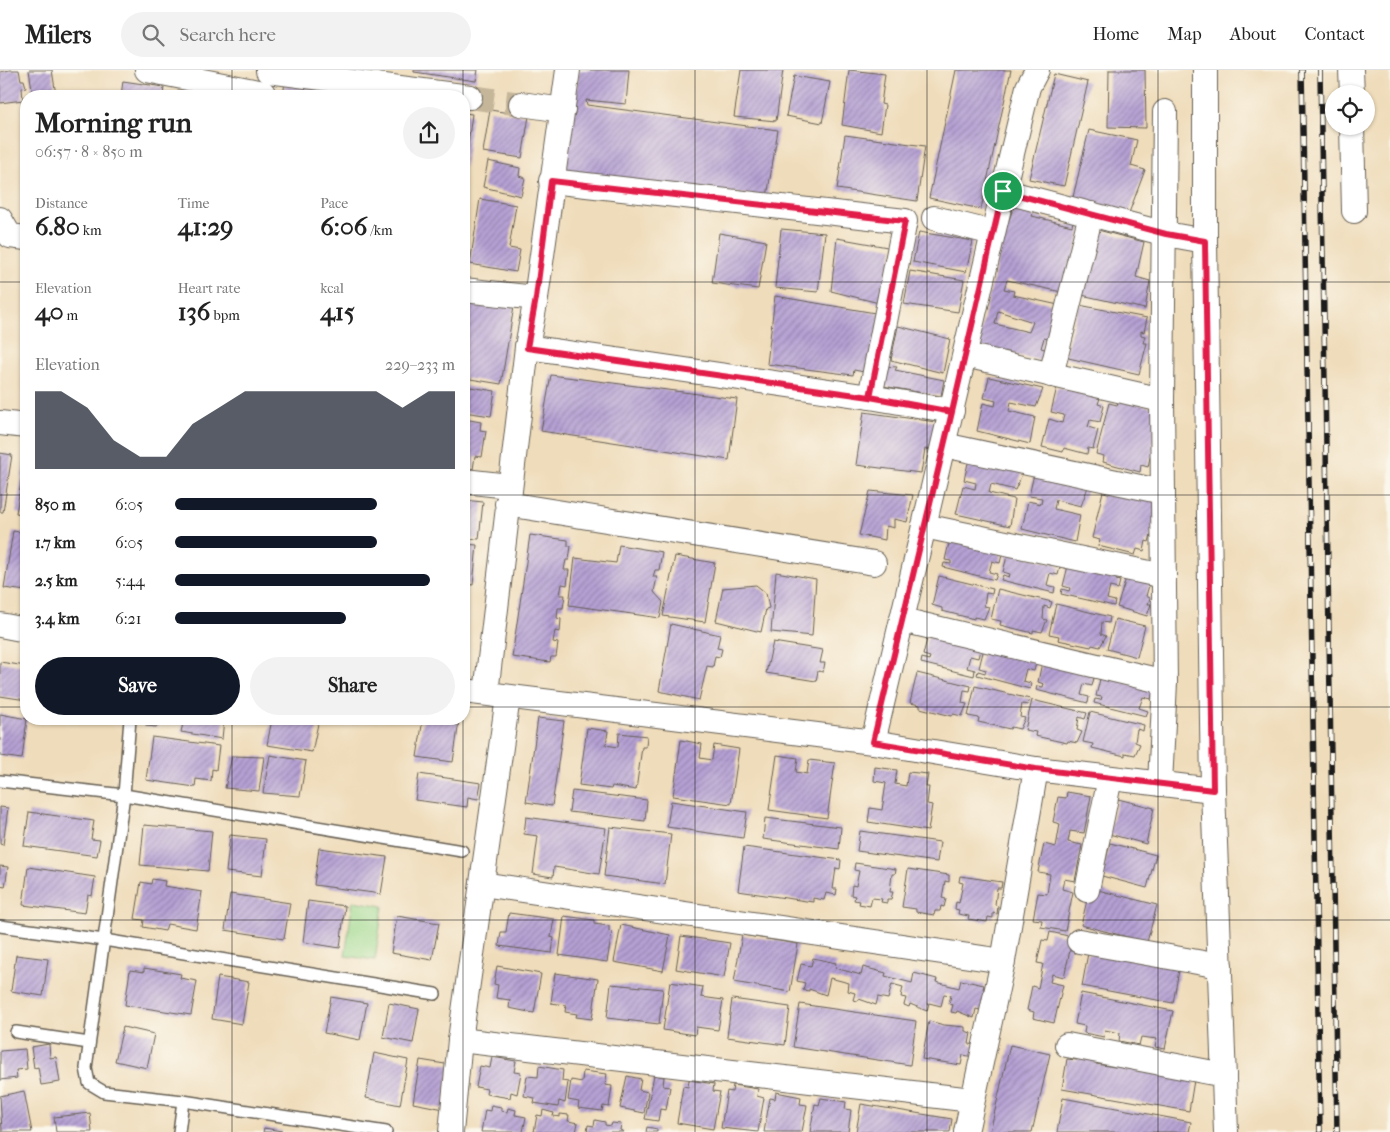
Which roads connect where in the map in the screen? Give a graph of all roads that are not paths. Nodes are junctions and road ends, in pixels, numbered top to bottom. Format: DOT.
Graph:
graph roads {
  1 [pos="147,70"];
  2 [pos="568,70"];
  3 [pos="1037,70"];
  4 [pos="1205,70"];
  5 [pos="1351,70"];
  6 [pos="265,83"];
  7 [pos="1352,85"];
  8 [pos="368,90"];
  9 [pos="521,104"];
  10 [pos="563,110"];
  11 [pos="1166,112"];
  12 [pos="1352,135"];
  13 [pos="551,181"];
  14 [pos="1003,191"];
  15 [pos="1354,211"];
  16 [pos="1091,214"];
  17 [pos="934,218"];
  18 [pos="0,219"];
  19 [pos="993,233"];
  20 [pos="1166,234"];
  21 [pos="20,237"];
  22 [pos="1205,241"];
  23 [pos="470,291"];
  24 [pos="536,298"];
  25 [pos="527,348"];
  26 [pos="965,355"];
  27 [pos="1051,375"];
  28 [pos="870,397"];
  29 [pos="1162,400"];
  30 [pos="952,412"];
  31 [pos="0,423"];
  32 [pos="20,425"];
  33 [pos="944,445"];
  34 [pos="470,483"];
  35 [pos="1163,492"];
  36 [pos="508,495"];
  37 [pos="924,526"];
  38 [pos="874,563"];
  39 [pos="1164,576"];
  40 [pos="902,620"];
  41 [pos="0,625"];
  42 [pos="20,629"];
  43 [pos="1165,682"];
  44 [pos="486,694"];
  45 [pos="130,725"];
  46 [pos="873,742"];
  47 [pos="1036,769"];
  48 [pos="1110,778"];
  49 [pos="0,781"];
  50 [pos="1160,784"];
  51 [pos="1213,790"];
  52 [pos="124,795"];
  53 [pos="462,851"];
  54 [pos="482,884"];
  55 [pos="1087,890"];
  56 [pos="0,926"];
  57 [pos="104,940"];
  58 [pos="1079,941"];
  59 [pos="1003,961"];
  60 [pos="1220,966"];
  61 [pos="435,994"];
  62 [pos="16,1032"];
  63 [pos="460,1040"];
  64 [pos="89,1043"];
  65 [pos="1067,1045"];
  66 [pos="1224,1075"];
  67 [pos="972,1100"];
  68 [pos="184,1101"];
  69 [pos="179,1132"];
  70 [pos="386,1132"];
  71 [pos="451,1132"];
  72 [pos="966,1132"];
  73 [pos="1226,1132"];
  1 -- 6 [label="street"];
  2 -- 10 [label="street"];
  3 -- 14 [label="street"];
  4 -- 22 [label="street"];
  5 -- 7 [label="street"];
  6 -- 8 [label="street"];
  9 -- 10 [label="street"];
  10 -- 13 [label="street"];
  11 -- 20 [label="street"];
  12 -- 15 [label="street"];
  13 -- 24 [label="street"];
  13 -- 28 [label="street"];
  14 -- 16 [label="street"];
  14 -- 19 [label="street"];
  16 -- 20 [label="street"];
  16 -- 27 [label="street"];
  17 -- 19 [label="street"];
  18 -- 21 [label="street"];
  19 -- 26 [label="street"];
  20 -- 22 [label="street"];
  20 -- 29 [label="street"];
  22 -- 51 [label="street"];
  23 -- 24 [label="street"];
  24 -- 25 [label="street"];
  25 -- 28 [label="street"];
  25 -- 36 [label="street"];
  26 -- 27 [label="street"];
  26 -- 30 [label="street"];
  27 -- 29 [label="street"];
  28 -- 30 [label="street"];
  29 -- 35 [label="street"];
  30 -- 33 [label="street"];
  31 -- 32 [label="street"];
  33 -- 35 [label="street"];
  33 -- 37 [label="street"];
  34 -- 36 [label="street"];
  35 -- 39 [label="street"];
  36 -- 38 [label="street"];
  36 -- 44 [label="street"];
  37 -- 39 [label="street"];
  37 -- 40 [label="street"];
  39 -- 43 [label="street"];
  40 -- 43 [label="street"];
  40 -- 46 [label="street"];
  41 -- 42 [label="street"];
  43 -- 50 [label="street"];
  44 -- 46 [label="street"];
  44 -- 54 [label="street"];
  45 -- 52 [label="lane"];
  46 -- 47 [label="street"];
  47 -- 48 [label="street"];
  47 -- 59 [label="street"];
  48 -- 50 [label="street"];
  48 -- 55 [label="street"];
  49 -- 52 [label="lane"];
  50 -- 51 [label="street"];
  51 -- 60 [label="street"];
  52 -- 53 [label="lane"];
  52 -- 57 [label="lane"];
  54 -- 59 [label="street"];
  54 -- 63 [label="street"];
  56 -- 57 [label="lane"];
  57 -- 61 [label="lane"];
  57 -- 64 [label="lane"];
  58 -- 60 [label="street"];
  59 -- 67 [label="street"];
  60 -- 66 [label="street"];
  62 -- 64 [label="lane"];
  63 -- 67 [label="street"];
  63 -- 71 [label="street"];
  64 -- 68 [label="lane"];
  65 -- 66 [label="street"];
  66 -- 73 [label="street"];
  67 -- 72 [label="street"];
  68 -- 69 [label="lane"];
  68 -- 70 [label="lane"];
}
